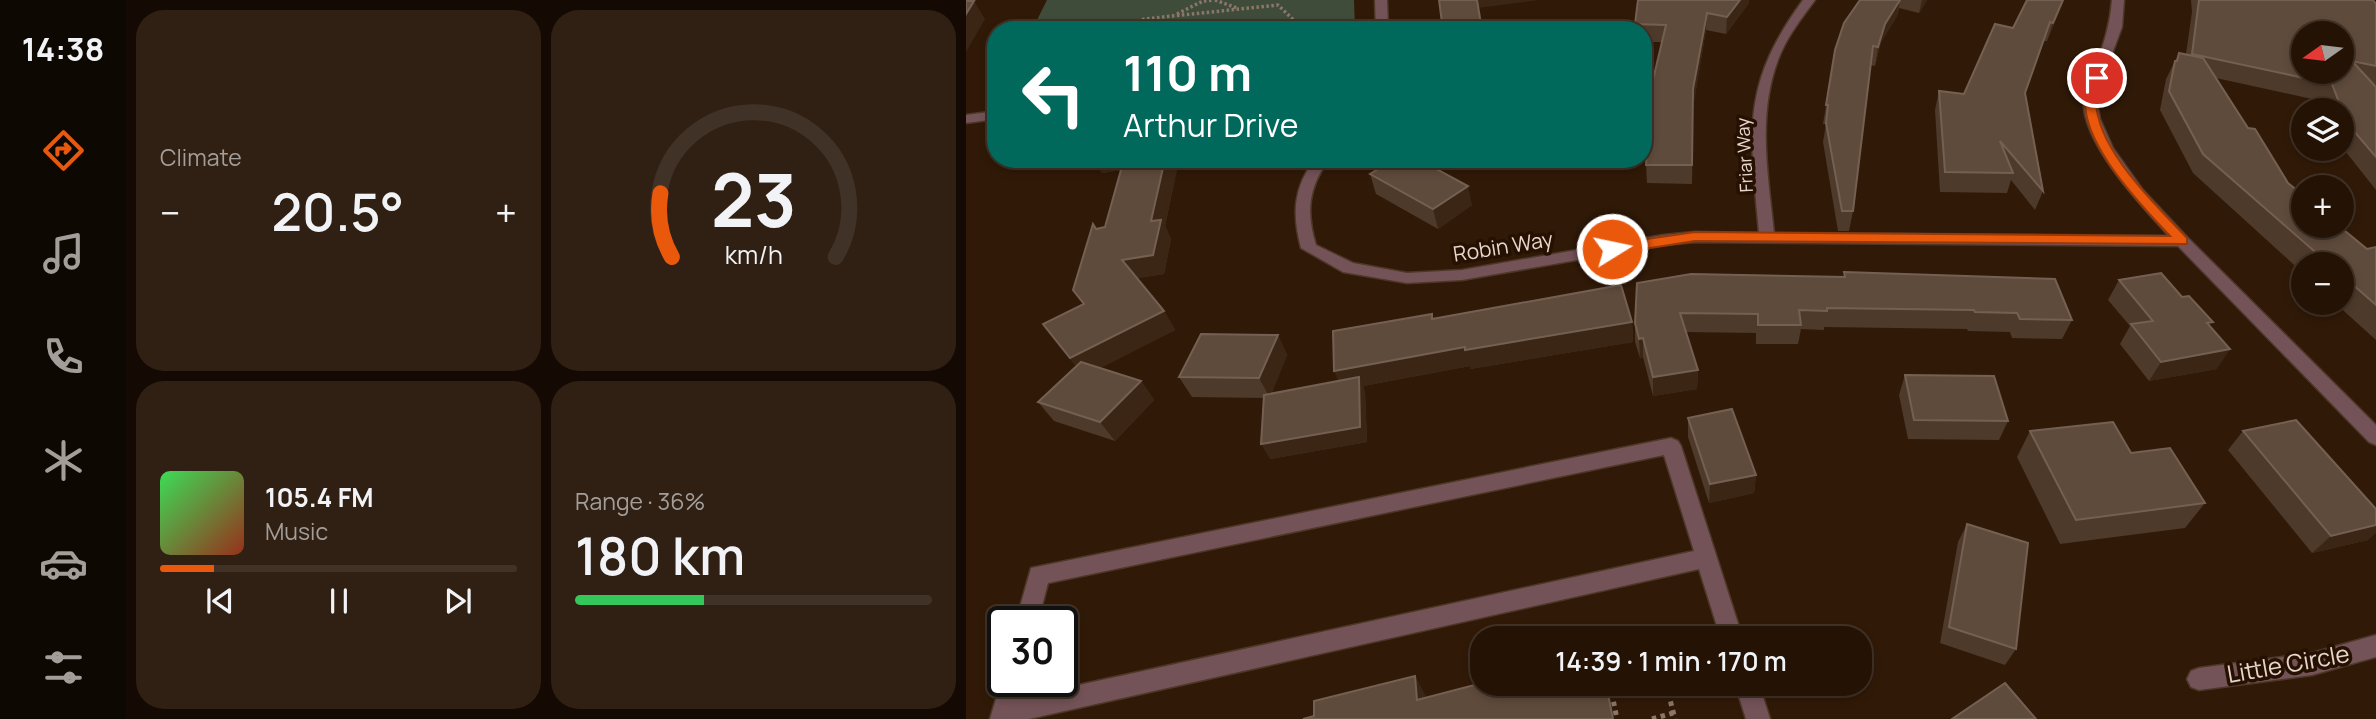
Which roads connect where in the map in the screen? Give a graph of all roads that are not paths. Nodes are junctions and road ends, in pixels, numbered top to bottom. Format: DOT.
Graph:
graph roads {
  1 [pos="1381,0"];
  2 [pos="1810,0"];
  3 [pos="2118,0"];
  4 [pos="1382,21"];
  5 [pos="987,116"];
  6 [pos="966,119"];
  7 [pos="1314,168"];
  8 [pos="1767,237"];
  9 [pos="2182,241"];
  10 [pos="2376,437"];
  11 [pos="1707,558"];
  12 [pos="1031,606"];
  13 [pos="1728,626"];
  14 [pos="2376,646"];
  15 [pos="2199,679"];
  16 [pos="1751,696"];
  17 [pos="1007,697"];
  18 [pos="1002,716"];
  19 [pos="1758,719"];
  1 -- 4 [label="street"];
  2 -- 8 [label="street, Friar Way"];
  3 -- 9 [label="street"];
  5 -- 6 [label="street"];
  7 -- 8 [label="street, Robin Way"];
  8 -- 9 [label="street, Robin Way"];
  9 -- 10 [label="street"];
  11 -- 12 [label="street"];
  11 -- 13 [label="street"];
  11 -- 18 [label="street"];
  14 -- 15 [label="street, Little Circle"];
  16 -- 19 [label="street"];
  17 -- 18 [label="street"];
}
